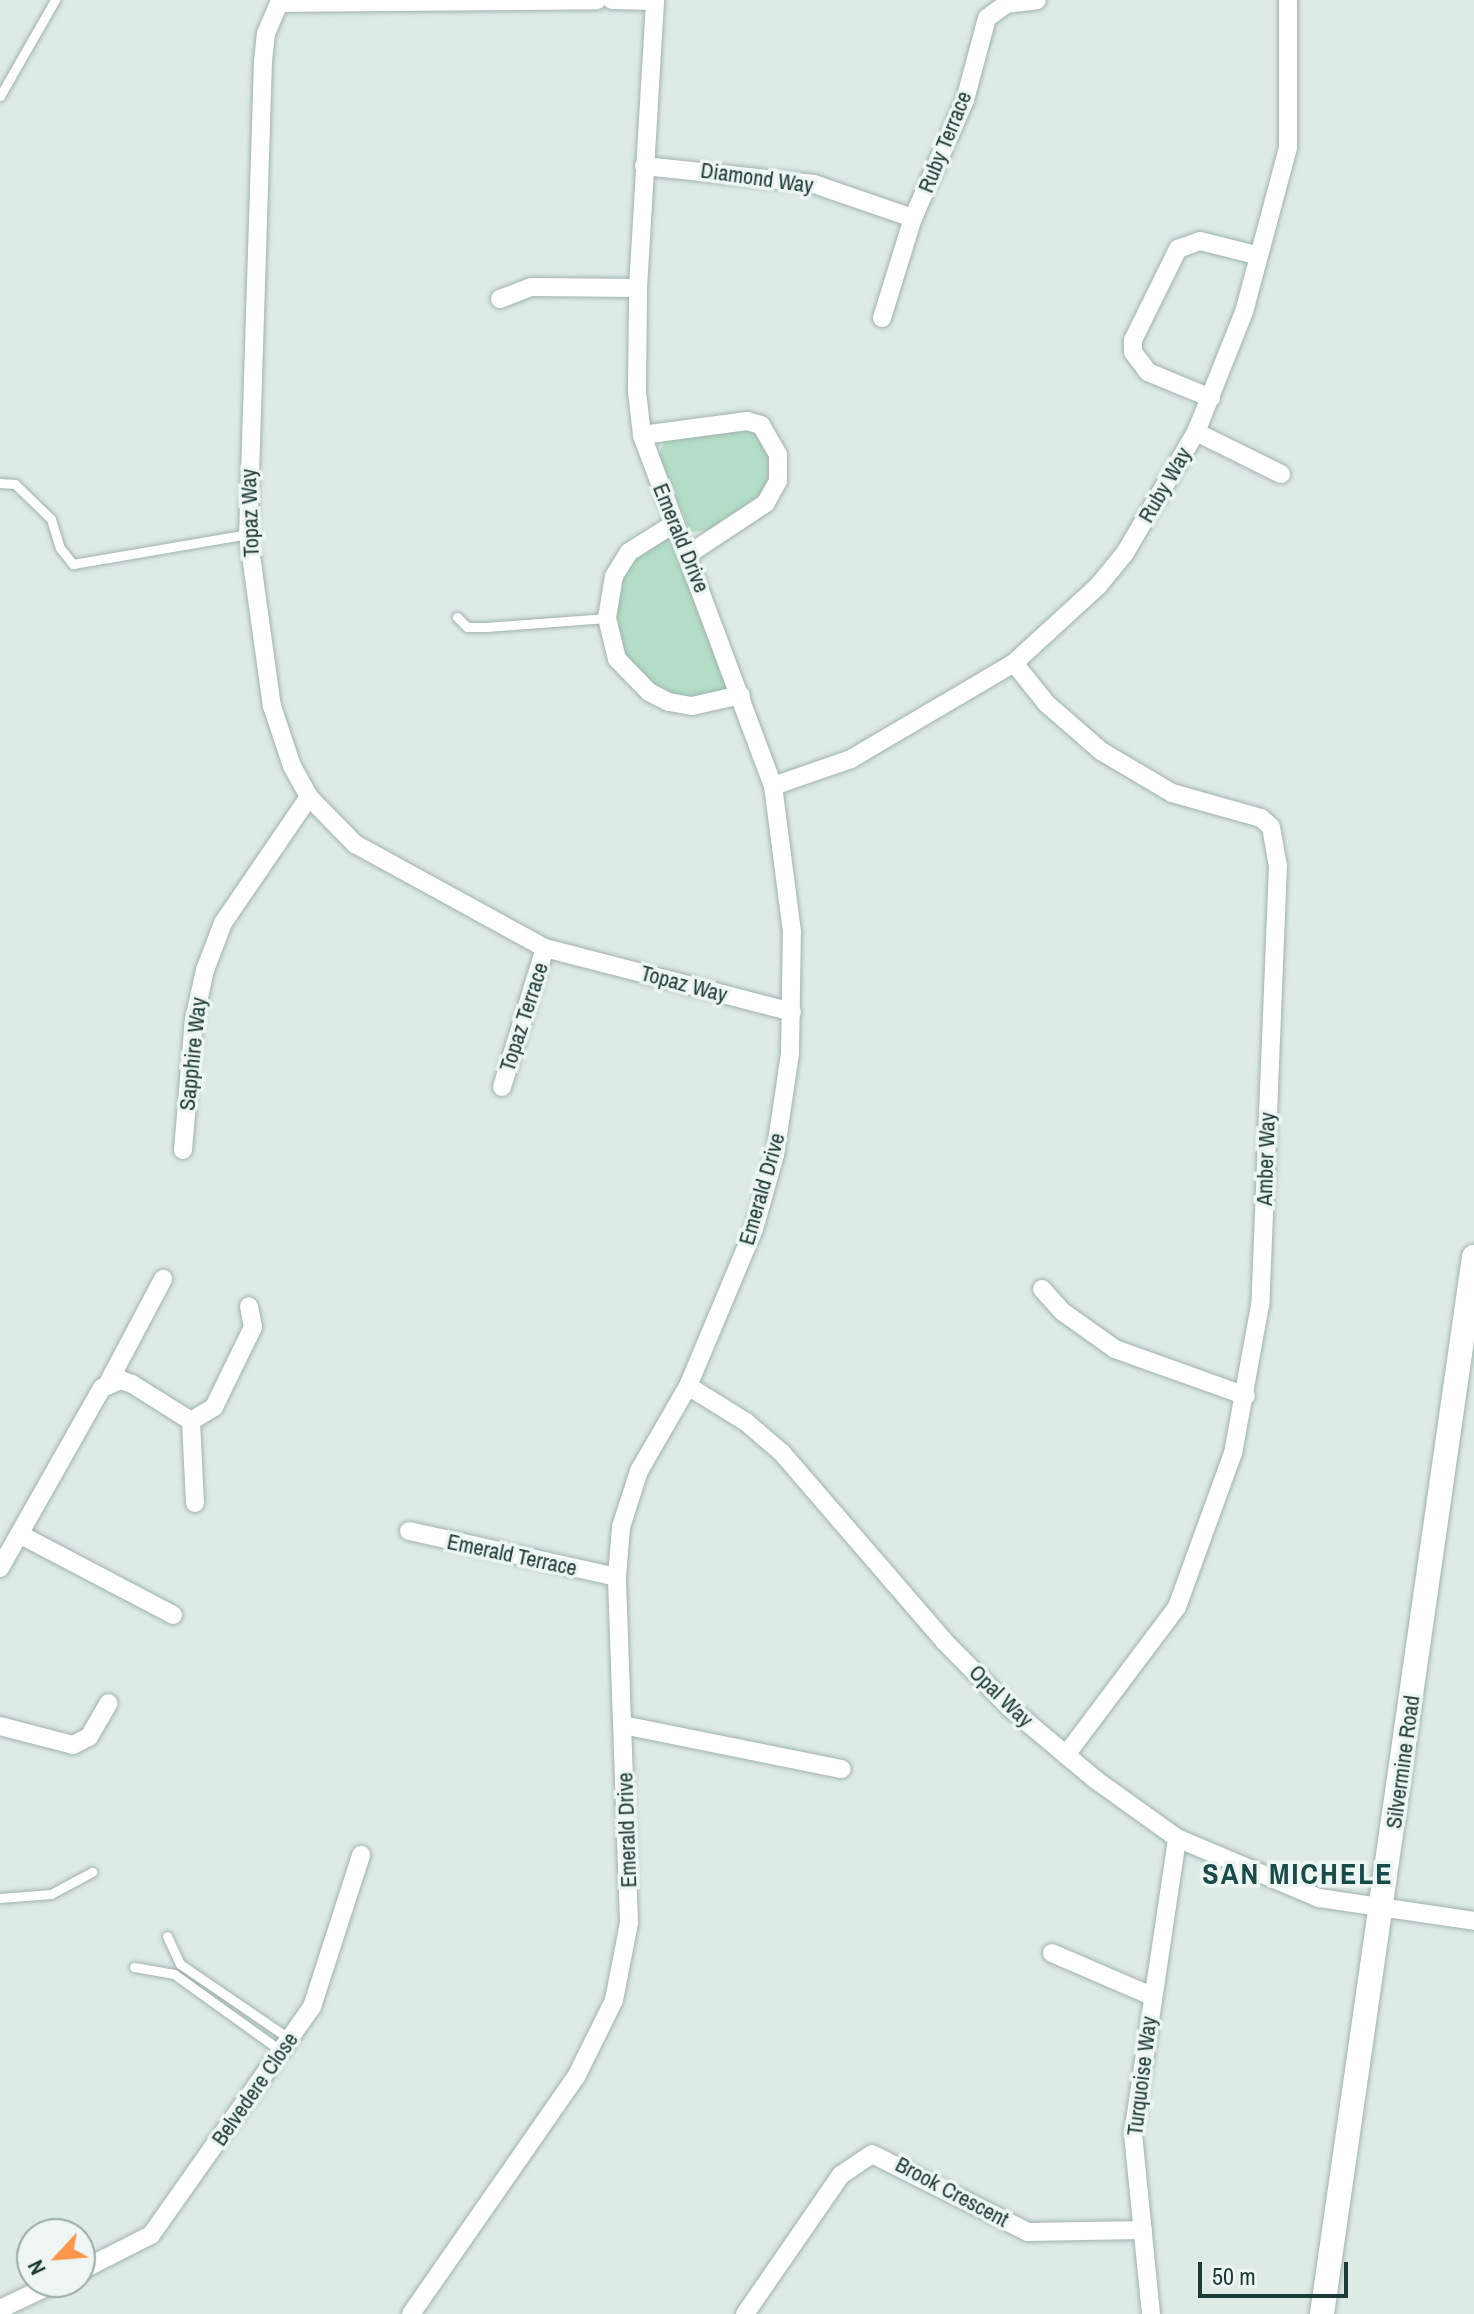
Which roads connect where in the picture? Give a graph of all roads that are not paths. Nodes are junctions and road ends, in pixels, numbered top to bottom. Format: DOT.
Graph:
graph roads {
  1 [pos="55,0"];
  2 [pos="597,0"];
  3 [pos="612,0"];
  4 [pos="655,0"];
  5 [pos="1037,0"];
  6 [pos="1288,0"];
  7 [pos="278,1"];
  8 [pos="0,96"];
  9 [pos="644,166"];
  10 [pos="913,218"];
  11 [pos="1256,255"];
  12 [pos="638,288"];
  13 [pos="500,299"];
  14 [pos="882,318"];
  15 [pos="1211,398"];
  16 [pos="1196,432"];
  17 [pos="642,435"];
  18 [pos="1281,474"];
  19 [pos="0,483"];
  20 [pos="675,523"];
  21 [pos="248,534"];
  22 [pos="689,554"];
  23 [pos="457,617"];
  24 [pos="607,618"];
  25 [pos="1014,663"];
  26 [pos="741,695"];
  27 [pos="773,786"];
  28 [pos="309,797"];
  29 [pos="545,948"];
  30 [pos="792,1012"];
  31 [pos="502,1087"];
  32 [pos="183,1150"];
  33 [pos="1474,1257"];
  34 [pos="163,1279"];
  35 [pos="1042,1289"];
  36 [pos="249,1306"];
  37 [pos="108,1383"];
  38 [pos="688,1386"];
  39 [pos="1246,1396"];
  40 [pos="191,1421"];
  41 [pos="195,1503"];
  42 [pos="409,1531"];
  43 [pos="19,1534"];
  44 [pos="0,1568"];
  45 [pos="617,1577"];
  46 [pos="173,1615"];
  47 [pos="109,1703"];
  48 [pos="623,1725"];
  49 [pos="0,1726"];
  50 [pos="1066,1755"];
  51 [pos="842,1769"];
  52 [pos="1177,1838"];
  53 [pos="361,1855"];
  54 [pos="92,1872"];
  55 [pos="0,1898"];
  56 [pos="1381,1910"];
  57 [pos="1474,1921"];
  58 [pos="167,1936"];
  59 [pos="1052,1953"];
  60 [pos="134,1967"];
  61 [pos="1152,1996"];
  62 [pos="286,2045"];
  63 [pos="1143,2230"];
  64 [pos="96,2263"];
  65 [pos="23,2298"];
  66 [pos="0,2309"];
  67 [pos="411,2314"];
  68 [pos="745,2314"];
  69 [pos="1151,2314"];
  70 [pos="1322,2314"];
  1 -- 8 [label="lane"];
  2 -- 7 [label="street, Topaz Way"];
  3 -- 4 [label="street"];
  4 -- 9 [label="street, Emerald Drive"];
  5 -- 10 [label="street, Ruby Terrace"];
  6 -- 11 [label="street, Ruby Way"];
  7 -- 21 [label="street, Topaz Way"];
  9 -- 10 [label="street, Diamond Way"];
  9 -- 12 [label="street, Emerald Drive"];
  10 -- 14 [label="street, Ruby Terrace"];
  11 -- 15 [label="street, Ruby Way"];
  11 -- 15 [label="street"];
  12 -- 13 [label="street"];
  12 -- 17 [label="street, Emerald Drive"];
  15 -- 16 [label="street, Ruby Way"];
  16 -- 18 [label="street"];
  16 -- 25 [label="street, Ruby Way"];
  17 -- 20 [label="street, Emerald Drive"];
  17 -- 22 [label="street"];
  19 -- 21 [label="lane"];
  20 -- 22 [label="street, Emerald Drive"];
  20 -- 24 [label="street"];
  21 -- 28 [label="street, Topaz Way"];
  22 -- 26 [label="street, Emerald Drive"];
  23 -- 24 [label="lane"];
  24 -- 26 [label="street"];
  25 -- 27 [label="street, Ruby Way"];
  25 -- 39 [label="street, Amber Way"];
  26 -- 27 [label="street, Emerald Drive"];
  27 -- 30 [label="street, Emerald Drive"];
  28 -- 29 [label="street, Topaz Way"];
  28 -- 32 [label="street, Sapphire Way"];
  29 -- 30 [label="street, Topaz Way"];
  29 -- 31 [label="street, Topaz Terrace"];
  30 -- 38 [label="street, Emerald Drive"];
  33 -- 56 [label="street, Silvermine Road"];
  34 -- 37 [label="street"];
  35 -- 39 [label="street"];
  36 -- 40 [label="street"];
  37 -- 40 [label="street"];
  37 -- 43 [label="street"];
  38 -- 45 [label="street, Emerald Drive"];
  38 -- 50 [label="street, Opal Way"];
  39 -- 50 [label="street, Amber Way"];
  40 -- 41 [label="street"];
  42 -- 45 [label="street, Emerald Terrace"];
  43 -- 44 [label="street"];
  43 -- 46 [label="street"];
  45 -- 48 [label="street, Emerald Drive"];
  47 -- 49 [label="street"];
  48 -- 51 [label="street"];
  48 -- 67 [label="street, Emerald Drive"];
  50 -- 52 [label="street, Opal Way"];
  52 -- 56 [label="street, Opal Way"];
  52 -- 61 [label="street, Turquoise Way"];
  53 -- 62 [label="street, Belvedere Close"];
  54 -- 55 [label="lane"];
  56 -- 57 [label="street, Opal Way"];
  56 -- 70 [label="street, Silvermine Road"];
  58 -- 62 [label="lane"];
  59 -- 61 [label="street"];
  60 -- 62 [label="lane"];
  61 -- 63 [label="street, Turquoise Way"];
  62 -- 64 [label="street, Belvedere Close"];
  63 -- 68 [label="street, Brook Crescent"];
  63 -- 69 [label="street, Turquoise Way"];
  65 -- 66 [label="street"];
}
